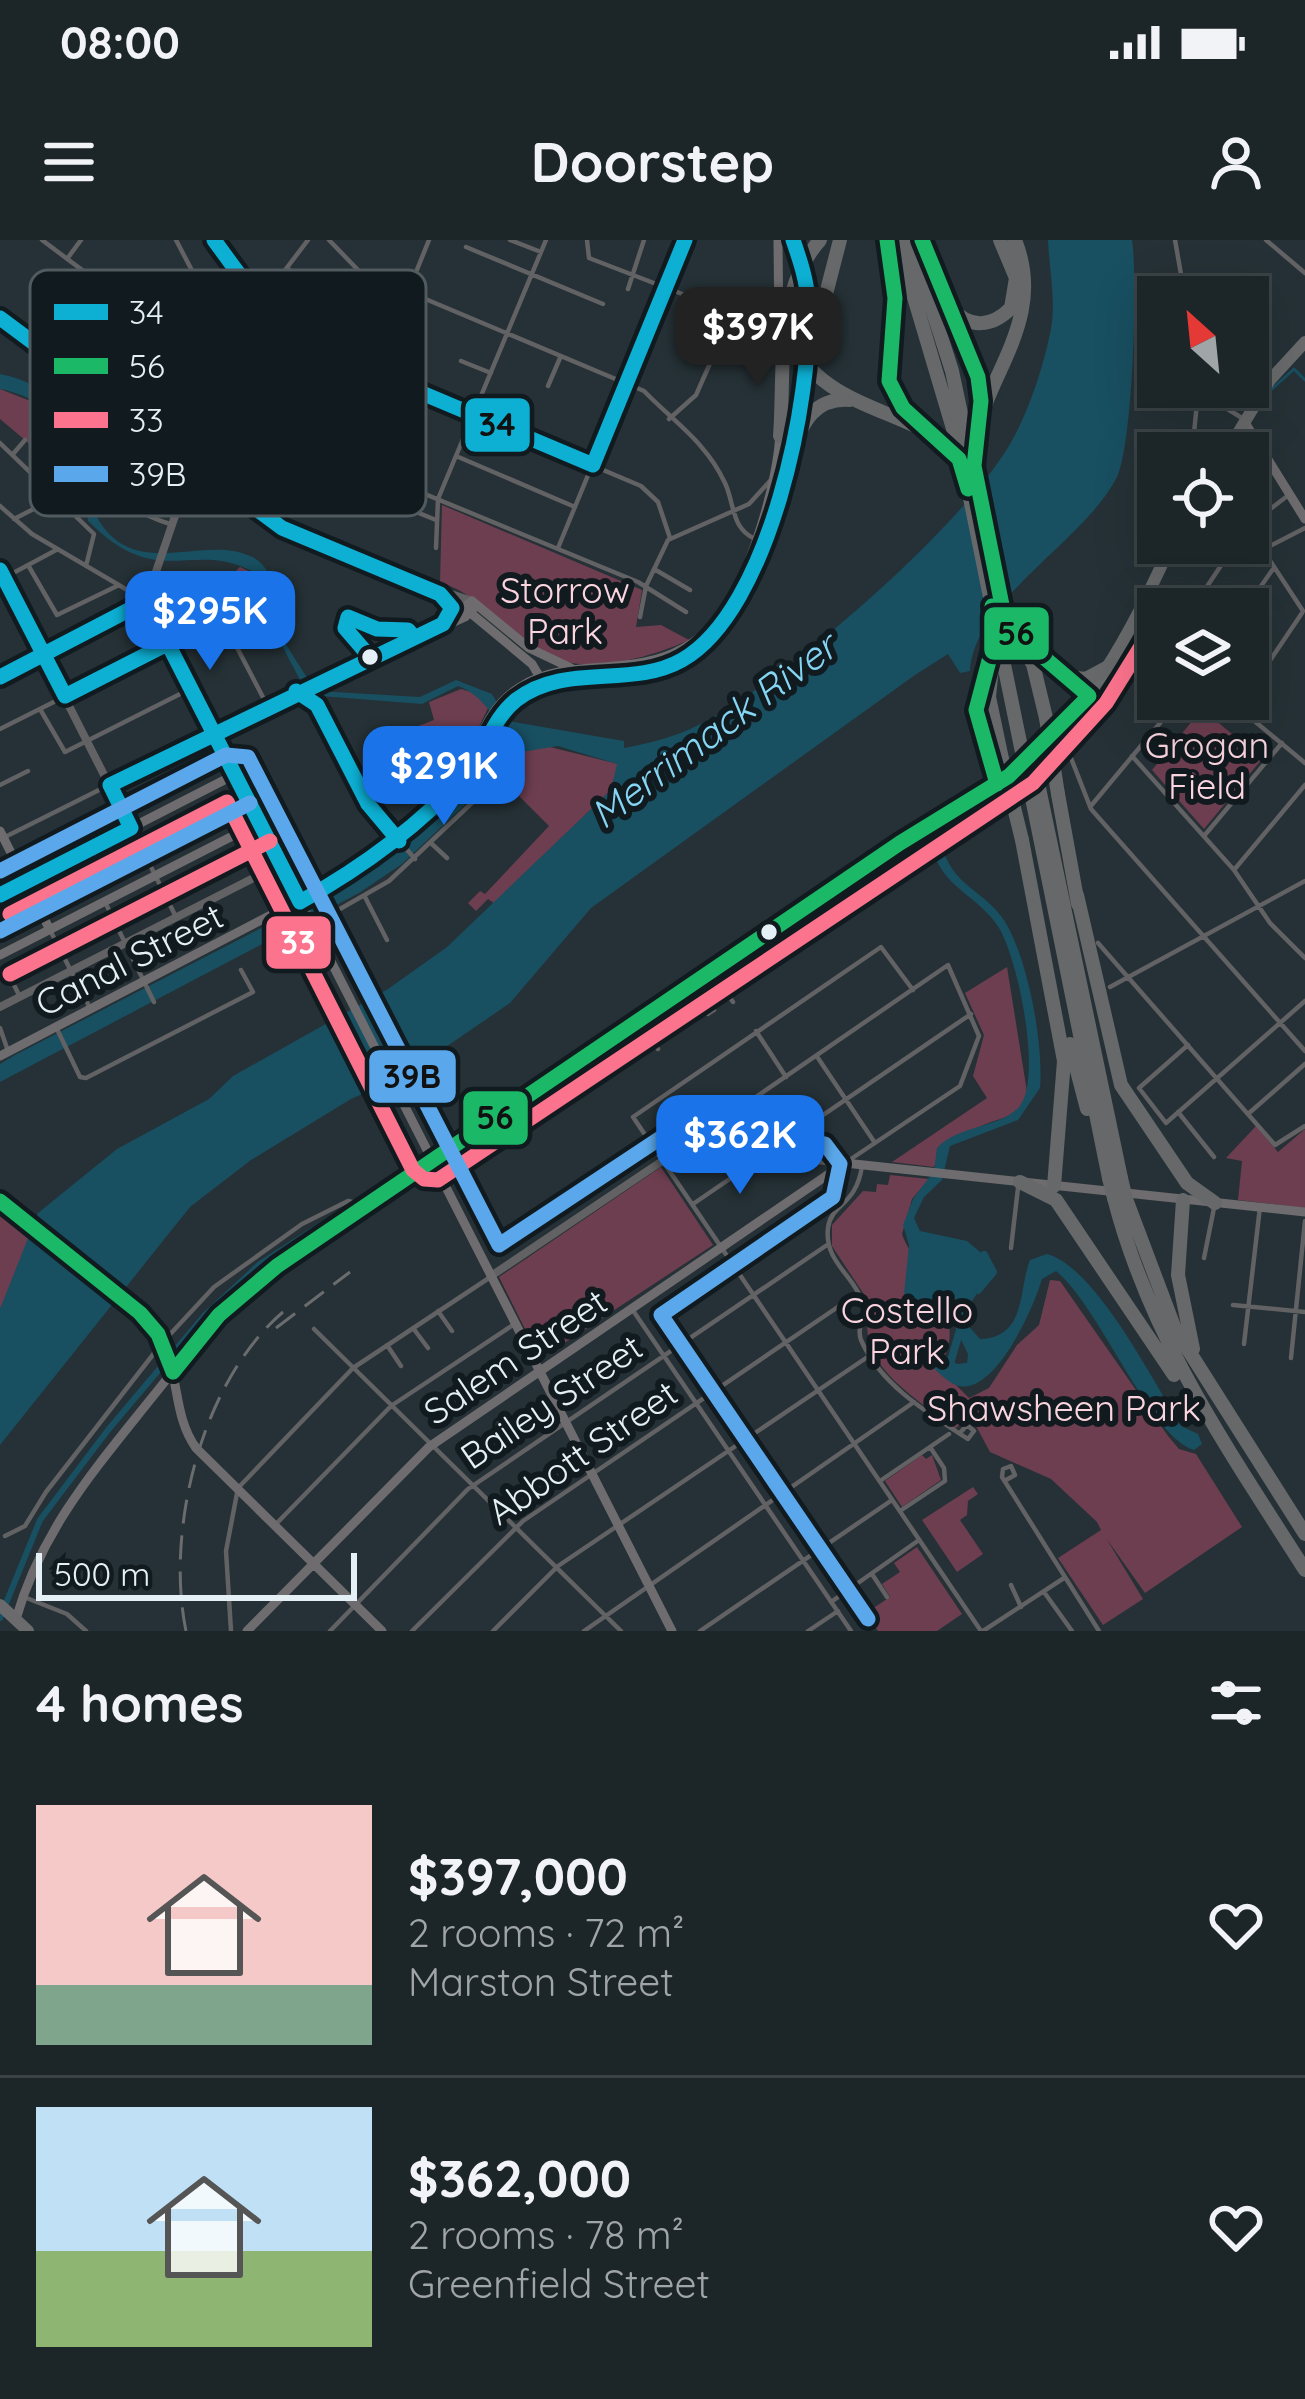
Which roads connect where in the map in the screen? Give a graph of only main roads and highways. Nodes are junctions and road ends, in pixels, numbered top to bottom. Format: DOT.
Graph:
graph roads {
  1 [pos="820,240"];
  2 [pos="840,240"];
  3 [pos="887,240"];
  4 [pos="897,240"];
  5 [pos="910,240"];
  6 [pos="922,240"];
  7 [pos="1008,240"];
  8 [pos="799,241"];
  9 [pos="778,242"];
  10 [pos="940,289"];
  11 [pos="779,303"];
  12 [pos="788,320"];
  13 [pos="1305,342"];
  14 [pos="808,348"];
  15 [pos="802,384"];
  16 [pos="863,403"];
  17 [pos="983,414"];
  18 [pos="1244,421"];
  19 [pos="1238,432"];
  20 [pos="933,435"];
  21 [pos="780,436"];
  22 [pos="964,447"];
  23 [pos="789,455"];
  24 [pos="969,470"];
  25 [pos="1297,497"];
  26 [pos="1305,518"];
  27 [pos="757,540"];
  28 [pos="1162,564"];
  29 [pos="449,599"];
  30 [pos="471,607"];
  31 [pos="442,624"];
  32 [pos="1005,629"];
  33 [pos="529,648"];
  34 [pos="1002,657"];
  35 [pos="1112,665"];
  36 [pos="576,669"];
  37 [pos="1061,674"];
  38 [pos="0,677"];
  39 [pos="543,678"];
  40 [pos="1089,696"];
  41 [pos="215,732"];
  42 [pos="1032,747"];
  43 [pos="236,774"];
  44 [pos="998,784"];
  45 [pos="1041,819"];
  46 [pos="260,822"];
  47 [pos="2,835"];
  48 [pos="26,882"];
  49 [pos="1033,887"];
  50 [pos="0,895"];
  51 [pos="1077,895"];
  52 [pos="302,904"];
  53 [pos="50,930"];
  54 [pos="0,956"];
  55 [pos="4,1054"];
  56 [pos="1109,1122"];
  57 [pos="1058,1152"];
  58 [pos="1168,1158"];
  59 [pos="1105,1159"];
  60 [pos="432,1160"];
  61 [pos="1115,1178"];
  62 [pos="1020,1183"];
  63 [pos="1060,1187"];
  64 [pos="1120,1198"];
  65 [pos="1179,1199"];
  66 [pos="2,1203"];
  67 [pos="1215,1203"];
  68 [pos="1064,1211"];
  69 [pos="1305,1216"];
  70 [pos="1182,1221"];
  71 [pos="173,1369"];
  72 [pos="540,1372"];
  73 [pos="1202,1376"];
  74 [pos="1202,1412"];
  75 [pos="1305,1534"];
  76 [pos="314,1563"];
  77 [pos="1305,1570"];
  78 [pos="10,1617"];
  79 [pos="28,1631"];
  80 [pos="247,1631"];
  81 [pos="382,1631"];
  82 [pos="672,1631"];
  1 -- 12 [label="highway"];
  2 -- 14 [label="highway"];
  3 -- 20 [label="highway"];
  4 -- 22 [label="highway"];
  5 -- 22 [label="highway"];
  6 -- 10 [label="highway"];
  7 -- 10 [label="highway"];
  7 -- 17 [label="highway"];
  8 -- 11 [label="highway"];
  8 -- 14 [label="main road, bridge"];
  9 -- 11 [label="main road"];
  10 -- 17 [label="highway"];
  11 -- 21 [label="main road"];
  12 -- 16 [label="highway"];
  12 -- 21 [label="highway"];
  13 -- 18 [label="highway"];
  14 -- 15 [label="highway, bridge"];
  15 -- 23 [label="main road"];
  16 -- 20 [label="highway"];
  16 -- 23 [label="highway"];
  17 -- 24 [label="highway"];
  18 -- 19 [label="highway"];
  18 -- 25 [label="main road"];
  20 -- 24 [label="highway"];
  21 -- 27 [label="main road"];
  22 -- 34 [label="highway"];
  23 -- 27 [label="main road"];
  24 -- 32 [label="highway"];
  25 -- 26 [label="main road"];
  27 -- 36 [label="main road"];
  27 -- 39 [label="main road"];
  28 -- 35 [label="highway"];
  29 -- 31 [label="main road"];
  30 -- 31 [label="main road"];
  30 -- 33 [label="main road"];
  30 -- 39 [label="main road"];
  31 -- 41 [label="main road"];
  32 -- 34 [label="highway"];
  32 -- 37 [label="highway"];
  32 -- 51 [label="highway, bridge"];
  33 -- 36 [label="main road"];
  33 -- 39 [label="main road"];
  34 -- 42 [label="highway"];
  34 -- 44 [label="highway"];
  34 -- 49 [label="highway, bridge"];
  35 -- 37 [label="highway"];
  35 -- 40 [label="highway"];
  36 -- 39 [label="main road"];
  37 -- 40 [label="highway"];
  38 -- 41 [label="main road"];
  39 -- 52 [label="main road, Canal Street"];
  40 -- 42 [label="highway"];
  41 -- 43 [label="main road"];
  42 -- 44 [label="highway"];
  42 -- 45 [label="highway, bridge"];
  43 -- 46 [label="main road"];
  43 -- 48 [label="main road"];
  44 -- 60 [label="main road"];
  45 -- 56 [label="highway"];
  45 -- 59 [label="highway"];
  46 -- 52 [label="main road"];
  46 -- 53 [label="main road"];
  47 -- 48 [label="main road"];
  48 -- 50 [label="main road"];
  48 -- 53 [label="main road"];
  49 -- 57 [label="highway"];
  49 -- 59 [label="highway"];
  51 -- 56 [label="highway"];
  51 -- 58 [label="highway"];
  52 -- 55 [label="main road, Canal Street"];
  52 -- 60 [label="main road"];
  53 -- 54 [label="main road"];
  56 -- 61 [label="highway"];
  57 -- 62 [label="highway"];
  57 -- 63 [label="highway"];
  58 -- 65 [label="highway"];
  58 -- 67 [label="highway"];
  59 -- 61 [label="highway"];
  60 -- 71 [label="main road"];
  60 -- 72 [label="main road"];
  61 -- 64 [label="highway, bridge"];
  62 -- 63 [label="main road"];
  62 -- 68 [label="highway"];
  62 -- 72 [label="main road, Salem Street"];
  63 -- 65 [label="main road"];
  63 -- 68 [label="highway"];
  64 -- 73 [label="highway"];
  64 -- 74 [label="highway"];
  65 -- 67 [label="main road"];
  65 -- 70 [label="highway"];
  66 -- 71 [label="main road"];
  67 -- 69 [label="main road"];
  67 -- 70 [label="highway"];
  68 -- 74 [label="highway"];
  70 -- 73 [label="highway"];
  71 -- 76 [label="main road"];
  71 -- 78 [label="main road"];
  72 -- 76 [label="main road, Salem Street"];
  72 -- 82 [label="main road"];
  73 -- 75 [label="highway"];
  74 -- 77 [label="highway"];
  76 -- 80 [label="main road, Salem Street"];
  76 -- 81 [label="main road"];
  78 -- 79 [label="main road"];
}
